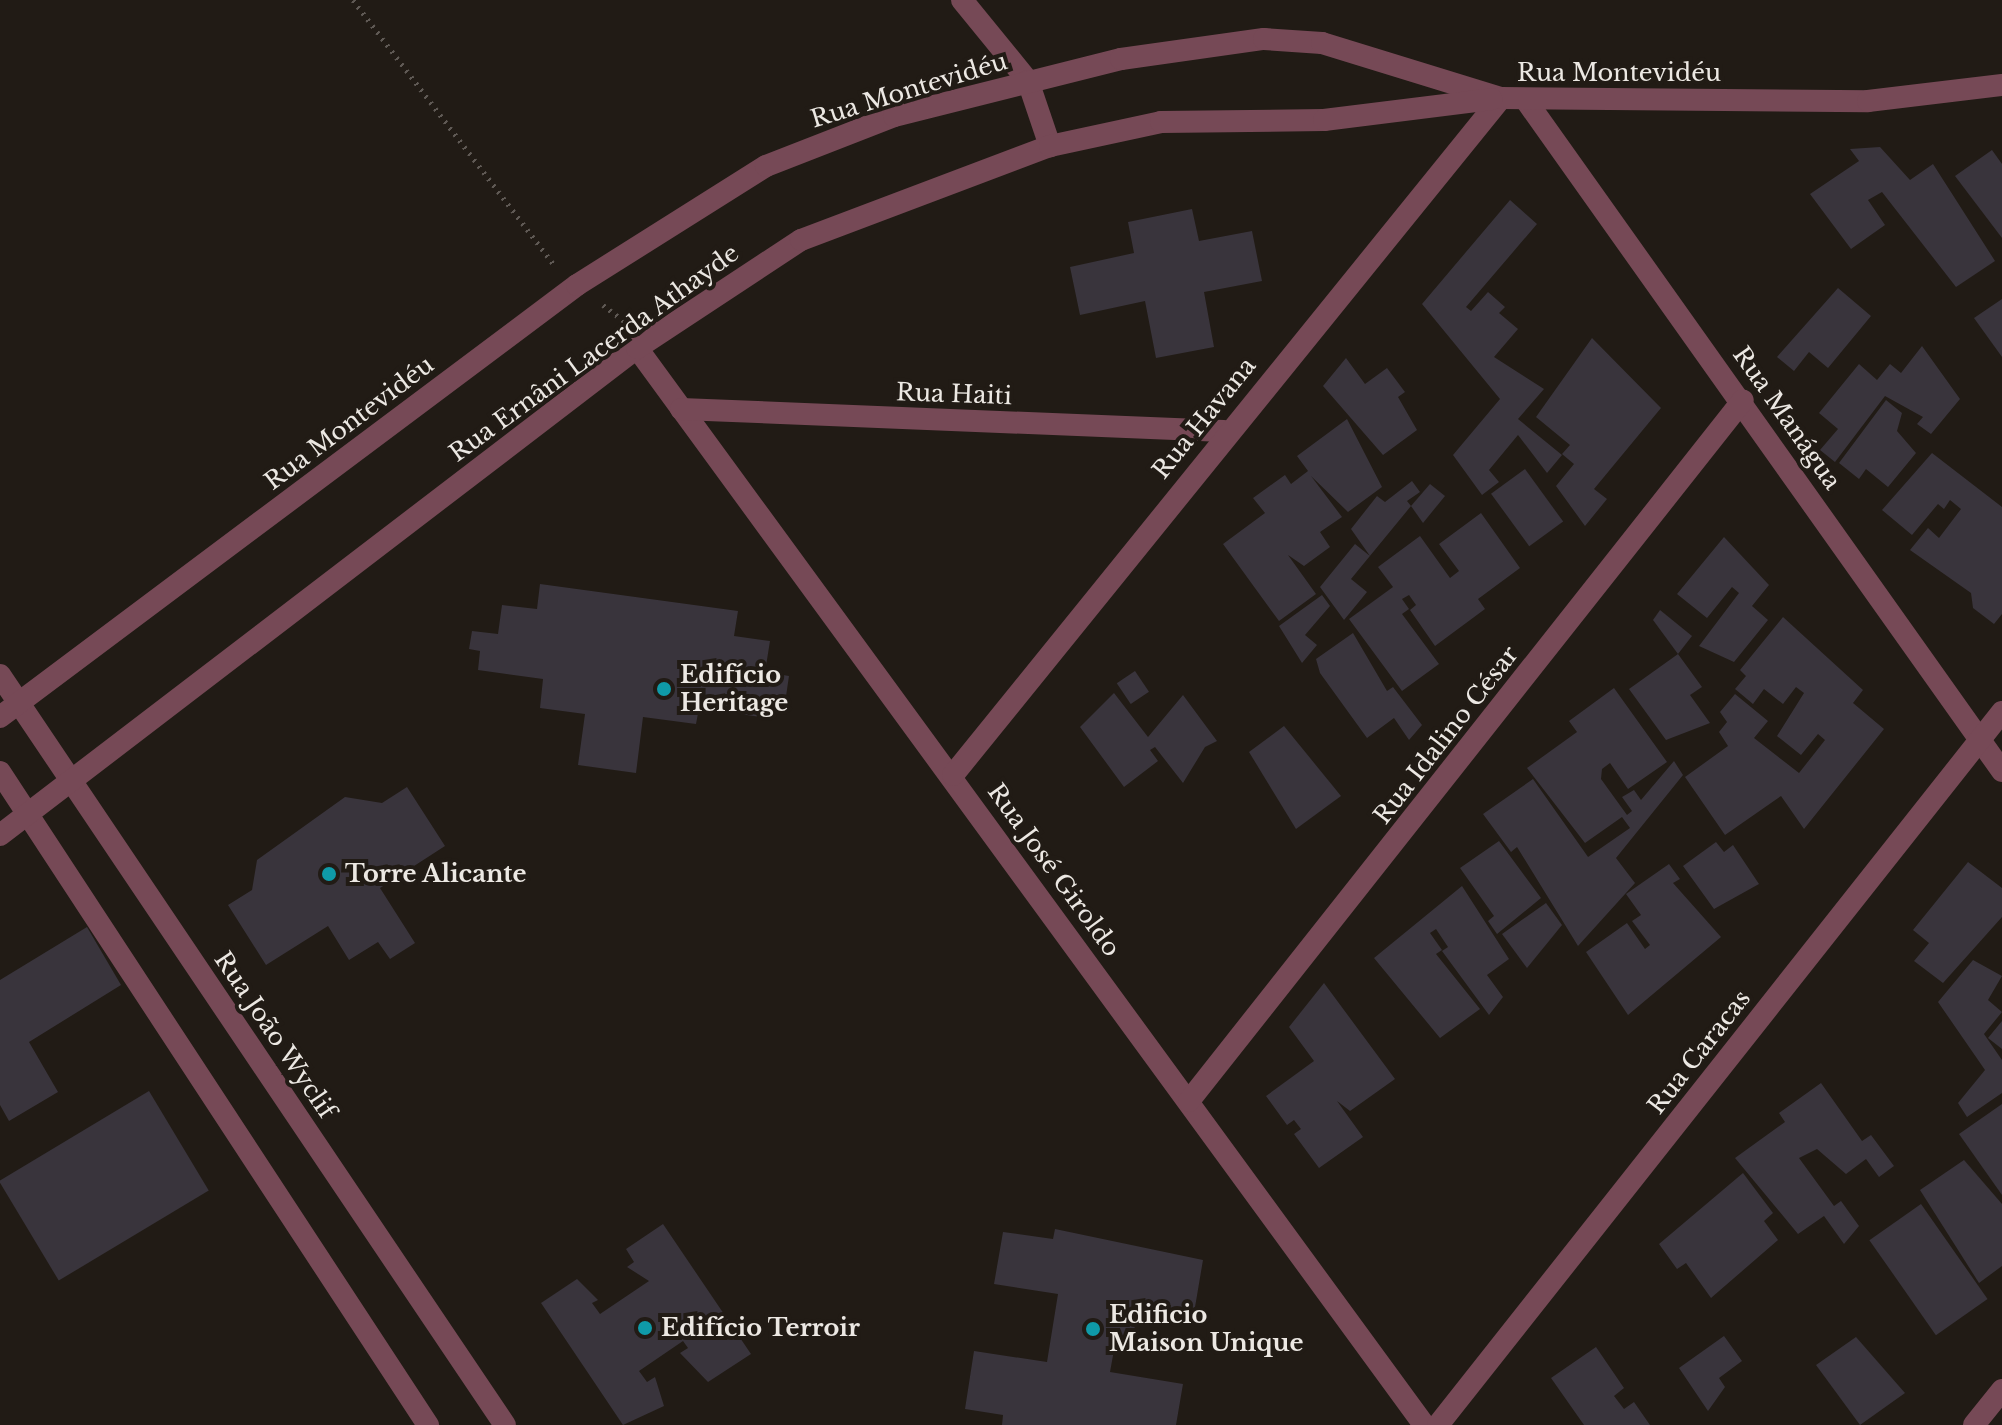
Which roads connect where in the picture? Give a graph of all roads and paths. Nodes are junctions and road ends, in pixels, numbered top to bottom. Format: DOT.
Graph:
graph roads {
  1 [pos="962,0"];
  2 [pos="1028,81"];
  3 [pos="2002,85"];
  4 [pos="1501,98"];
  5 [pos="1525,99"];
  6 [pos="1050,146"];
  7 [pos="637,348"];
  8 [pos="1743,400"];
  9 [pos="681,409"];
  10 [pos="1224,431"];
  11 [pos="0,675"];
  12 [pos="19,702"];
  13 [pos="2002,712"];
  14 [pos="0,717"];
  15 [pos="1980,739"];
  16 [pos="2002,771"];
  17 [pos="0,772"];
  18 [pos="953,775"];
  19 [pos="73,779"];
  20 [pos="29,814"];
  21 [pos="0,835"];
  22 [pos="1189,1101"];
  23 [pos="2002,1390"];
  24 [pos="428,1425"];
  25 [pos="505,1425"];
  26 [pos="1424,1425"];
  27 [pos="1438,1425"];
  28 [pos="1974,1425"];
  1 -- 2 [label="street"];
  2 -- 4 [label="street, Rua Montevidéu"];
  2 -- 6 [label="street"];
  2 -- 12 [label="street, Rua Montevidéu"];
  3 -- 5 [label="street, Rua Montevidéu"];
  4 -- 5 [label="street, Rua Montevidéu"];
  4 -- 6 [label="street, Rua Ernâni Lacerda Athayde"];
  4 -- 10 [label="street, Rua Havana"];
  5 -- 8 [label="street, Rua Manágua"];
  6 -- 7 [label="street, Rua Ernâni Lacerda Athayde"];
  7 -- 9 [label="street, Rua José Giroldo"];
  7 -- 19 [label="street, Rua Ernâni Lacerda Athayde"];
  8 -- 15 [label="street, Rua Manágua"];
  8 -- 22 [label="street, Rua Idalino César"];
  9 -- 10 [label="street, Rua Haiti"];
  9 -- 18 [label="street, Rua José Giroldo"];
  10 -- 18 [label="street, Rua Havana"];
  11 -- 12 [label="street, Rua João Wyclif"];
  12 -- 14 [label="street, Rua Montevidéu"];
  12 -- 19 [label="street, Rua João Wyclif"];
  13 -- 15 [label="street, Rua Caracas"];
  15 -- 16 [label="street, Rua Manágua"];
  15 -- 27 [label="street, Rua Caracas"];
  17 -- 20 [label="street"];
  18 -- 22 [label="street, Rua José Giroldo"];
  19 -- 20 [label="street, Rua Ernâni Lacerda Athayde"];
  19 -- 25 [label="street, Rua João Wyclif"];
  20 -- 21 [label="street, Rua Ernâni Lacerda Athayde"];
  20 -- 24 [label="street"];
  22 -- 26 [label="street, Rua José Giroldo"];
  23 -- 28 [label="street"];
}
